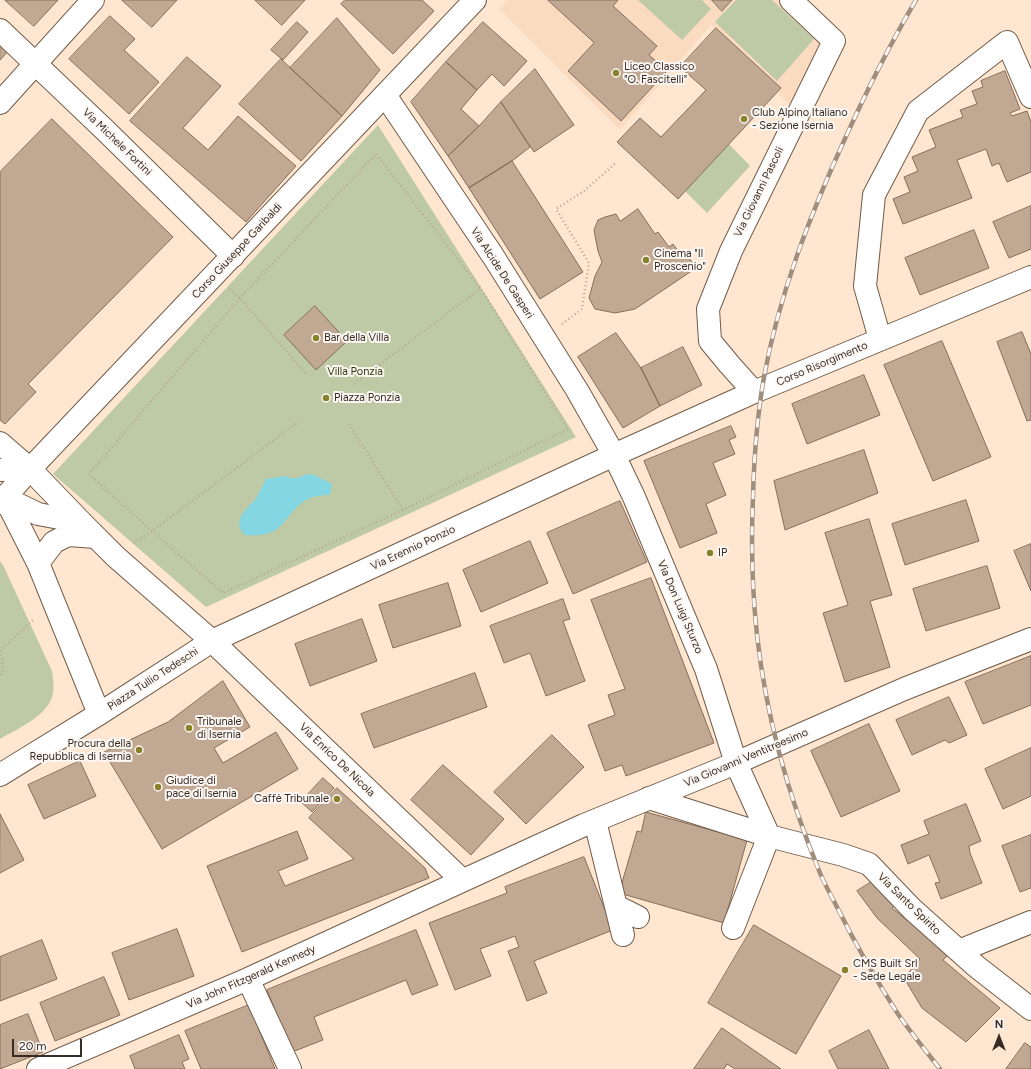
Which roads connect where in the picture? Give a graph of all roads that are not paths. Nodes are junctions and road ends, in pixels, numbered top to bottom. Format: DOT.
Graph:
graph roads {
  1 [pos="93,0"];
  2 [pos="475,0"];
  3 [pos="792,0"];
  4 [pos="0,30"];
  5 [pos="36,64"];
  6 [pos="385,95"];
  7 [pos="1031,97"];
  8 [pos="0,103"];
  9 [pos="233,256"];
  10 [pos="1031,277"];
  11 [pos="880,339"];
  12 [pos="754,392"];
  13 [pos="0,443"];
  14 [pos="614,455"];
  15 [pos="30,469"];
  16 [pos="0,470"];
  17 [pos="2,501"];
  18 [pos="81,522"];
  19 [pos="96,537"];
  20 [pos="38,563"];
  21 [pos="1031,639"];
  22 [pos="212,641"];
  23 [pos="100,714"];
  24 [pos="736,763"];
  25 [pos="0,774"];
  26 [pos="649,798"];
  27 [pos="595,821"];
  28 [pos="775,845"];
  29 [pos="462,880"];
  30 [pos="616,906"];
  31 [pos="638,917"];
  32 [pos="1031,922"];
  33 [pos="733,928"];
  34 [pos="623,935"];
  35 [pos="959,951"];
  36 [pos="248,979"];
  37 [pos="1031,1009"];
  38 [pos="38,1069"];
  39 [pos="290,1069"];
  1 -- 5 [label="street"];
  2 -- 6 [label="street, Corso Giuseppe Garibaldi"];
  3 -- 12 [label="street, Via Giovanni Pascoli"];
  4 -- 5 [label="street, Via Michele Fortini"];
  5 -- 8 [label="street"];
  5 -- 9 [label="street, Via Michele Fortini"];
  6 -- 9 [label="street, Corso Giuseppe Garibaldi"];
  6 -- 14 [label="street, Via Alcide De Gasperi"];
  7 -- 11 [label="street"];
  9 -- 15 [label="street, Corso Giuseppe Garibaldi"];
  10 -- 11 [label="street, Corso Risorgimento"];
  11 -- 12 [label="street, Corso Risorgimento"];
  12 -- 14 [label="street, Corso Risorgimento"];
  13 -- 15 [label="street, Piazza Tullio Tedeschi"];
  14 -- 22 [label="street, Via Erennio Ponzio"];
  14 -- 24 [label="street, Via Don Luigi Sturzo"];
  15 -- 16 [label="street"];
  15 -- 17 [label="street, Corso Giuseppe Garibaldi"];
  15 -- 18 [label="street, Piazza Tullio Tedeschi"];
  17 -- 18 [label="street"];
  17 -- 20 [label="street, Piazza Tullio Tedeschi"];
  18 -- 19 [label="street, Piazza Tullio Tedeschi"];
  19 -- 20 [label="street"];
  19 -- 22 [label="street, Piazza Tullio Tedeschi"];
  20 -- 23 [label="street, Piazza Tullio Tedeschi"];
  21 -- 24 [label="street, Via Giovanni Ventitreesimo"];
  22 -- 23 [label="street, Piazza Tullio Tedeschi"];
  22 -- 29 [label="street, Via Enrico De Nicola"];
  23 -- 25 [label="street"];
  24 -- 26 [label="street, Via Giovanni Ventitreesimo"];
  24 -- 28 [label="street"];
  26 -- 27 [label="street, Via Giovanni Ventitreesimo"];
  26 -- 28 [label="street, Via Santo Spirito"];
  27 -- 29 [label="street, Via Giovanni Ventitreesimo"];
  27 -- 30 [label="street"];
  28 -- 33 [label="street"];
  28 -- 35 [label="street, Via Santo Spirito"];
  29 -- 36 [label="street, Via John Fitzgerald Kennedy"];
  30 -- 31 [label="street"];
  30 -- 34 [label="street"];
  32 -- 35 [label="street"];
  35 -- 37 [label="street, Via Santo Spirito"];
  36 -- 38 [label="street, Via John Fitzgerald Kennedy"];
  36 -- 39 [label="street"];
}
